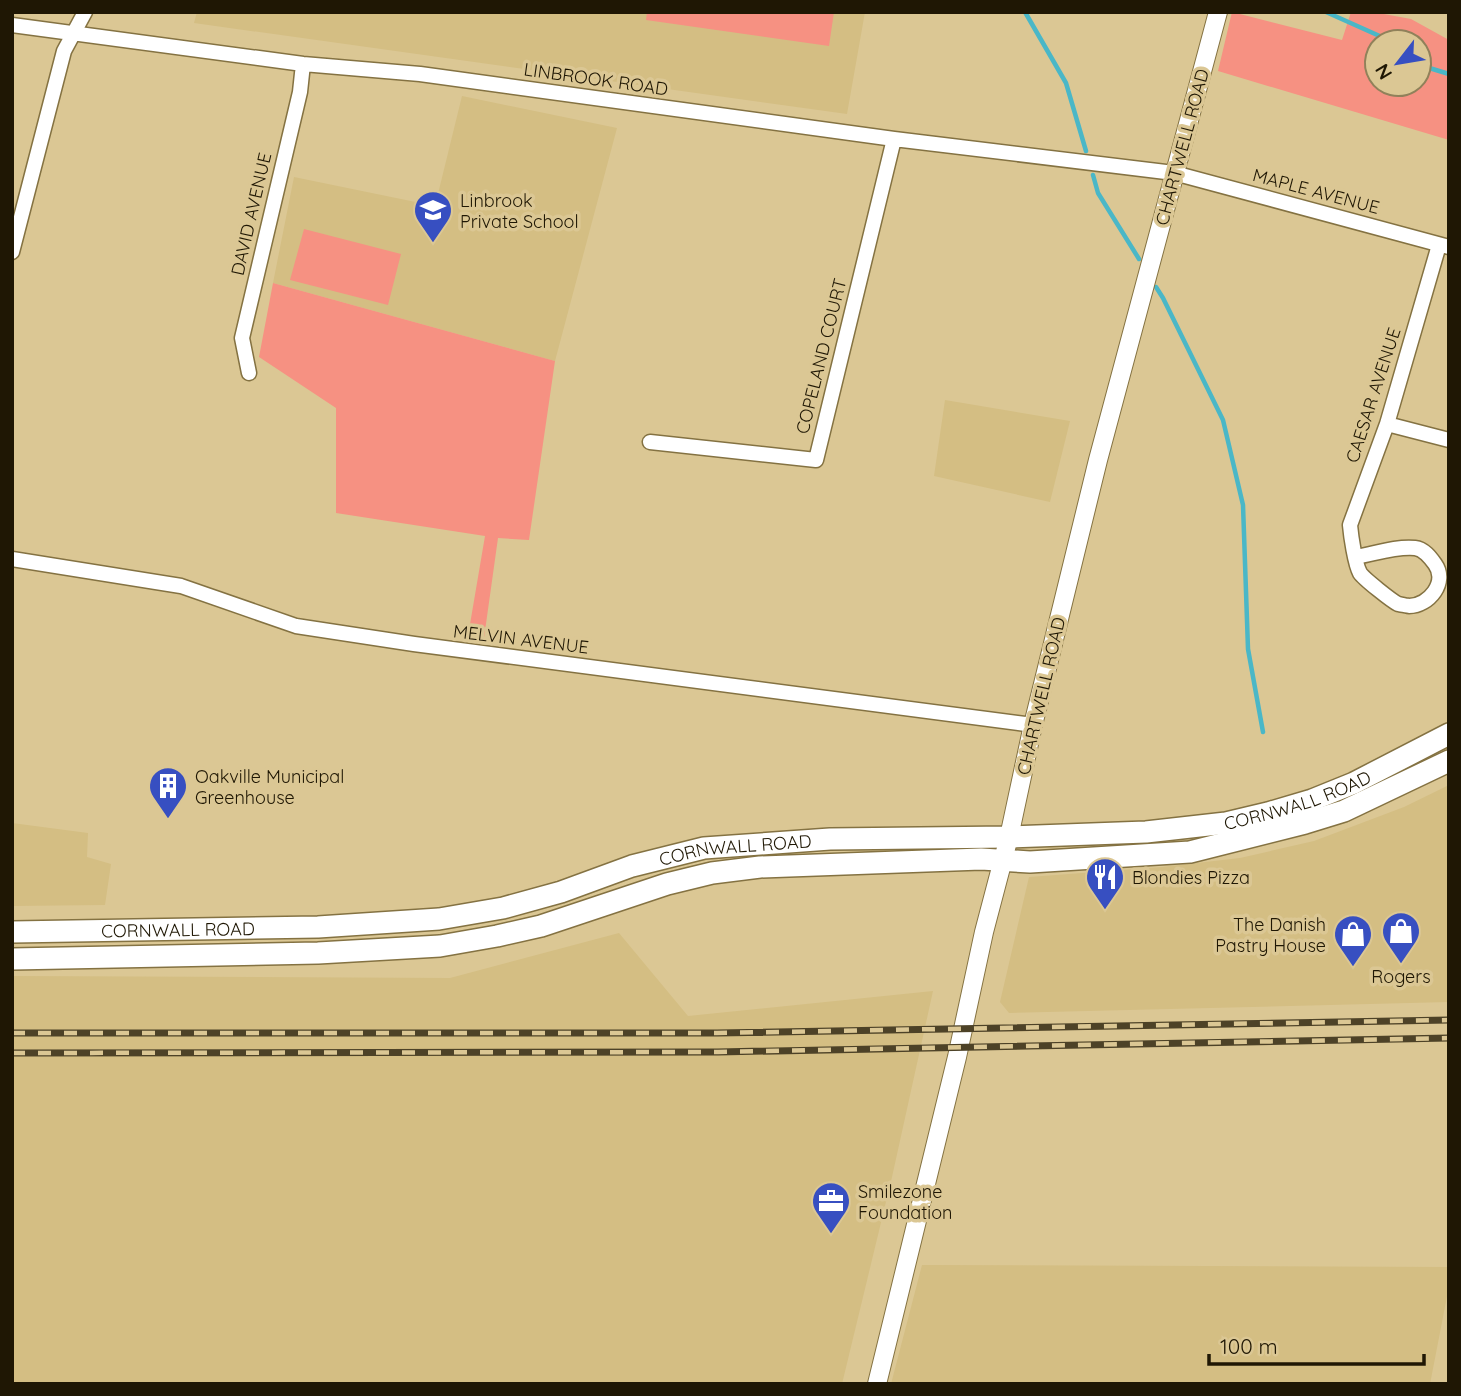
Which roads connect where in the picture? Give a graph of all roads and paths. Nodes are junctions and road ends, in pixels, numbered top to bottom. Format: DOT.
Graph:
graph roads {
  1 [pos="85,12"];
  2 [pos="1218,12"];
  3 [pos="12,25"];
  4 [pos="73,33"];
  5 [pos="303,64"];
  6 [pos="894,139"];
  7 [pos="1174,173"];
  8 [pos="1444,246"];
  9 [pos="12,252"];
  10 [pos="249,373"];
  11 [pos="1387,424"];
  12 [pos="1449,440"];
  13 [pos="650,442"];
  14 [pos="1356,557"];
  15 [pos="12,559"];
  16 [pos="1032,725"];
  17 [pos="1449,734"];
  18 [pos="1449,761"];
  19 [pos="1009,837"];
  20 [pos="1003,860"];
  21 [pos="12,932"];
  22 [pos="12,959"];
  23 [pos="877,1384"];
  1 -- 4 [label="street"];
  2 -- 7 [label="street, CHARTWELL ROAD"];
  3 -- 4 [label="street, LINBROOK ROAD"];
  4 -- 5 [label="street, LINBROOK ROAD"];
  4 -- 9 [label="street"];
  5 -- 6 [label="street, LINBROOK ROAD"];
  5 -- 10 [label="street, DAVID AVENUE"];
  6 -- 7 [label="street, LINBROOK ROAD"];
  6 -- 13 [label="street, COPELAND COURT"];
  7 -- 8 [label="street, MAPLE AVENUE"];
  7 -- 16 [label="street, CHARTWELL ROAD"];
  8 -- 11 [label="street, CAESAR AVENUE"];
  11 -- 12 [label="street"];
  11 -- 14 [label="street, CAESAR AVENUE"];
  14 -- 14 [label="street, CAESAR AVENUE"];
  15 -- 16 [label="street, MELVIN AVENUE"];
  16 -- 19 [label="street, CHARTWELL ROAD"];
  17 -- 19 [label="main road, CORNWALL ROAD"];
  18 -- 20 [label="main road, CORNWALL ROAD"];
  19 -- 20 [label="street, CHARTWELL ROAD"];
  19 -- 21 [label="main road, CORNWALL ROAD"];
  20 -- 22 [label="main road, CORNWALL ROAD"];
  20 -- 23 [label="street, CHARTWELL ROAD"];
}
